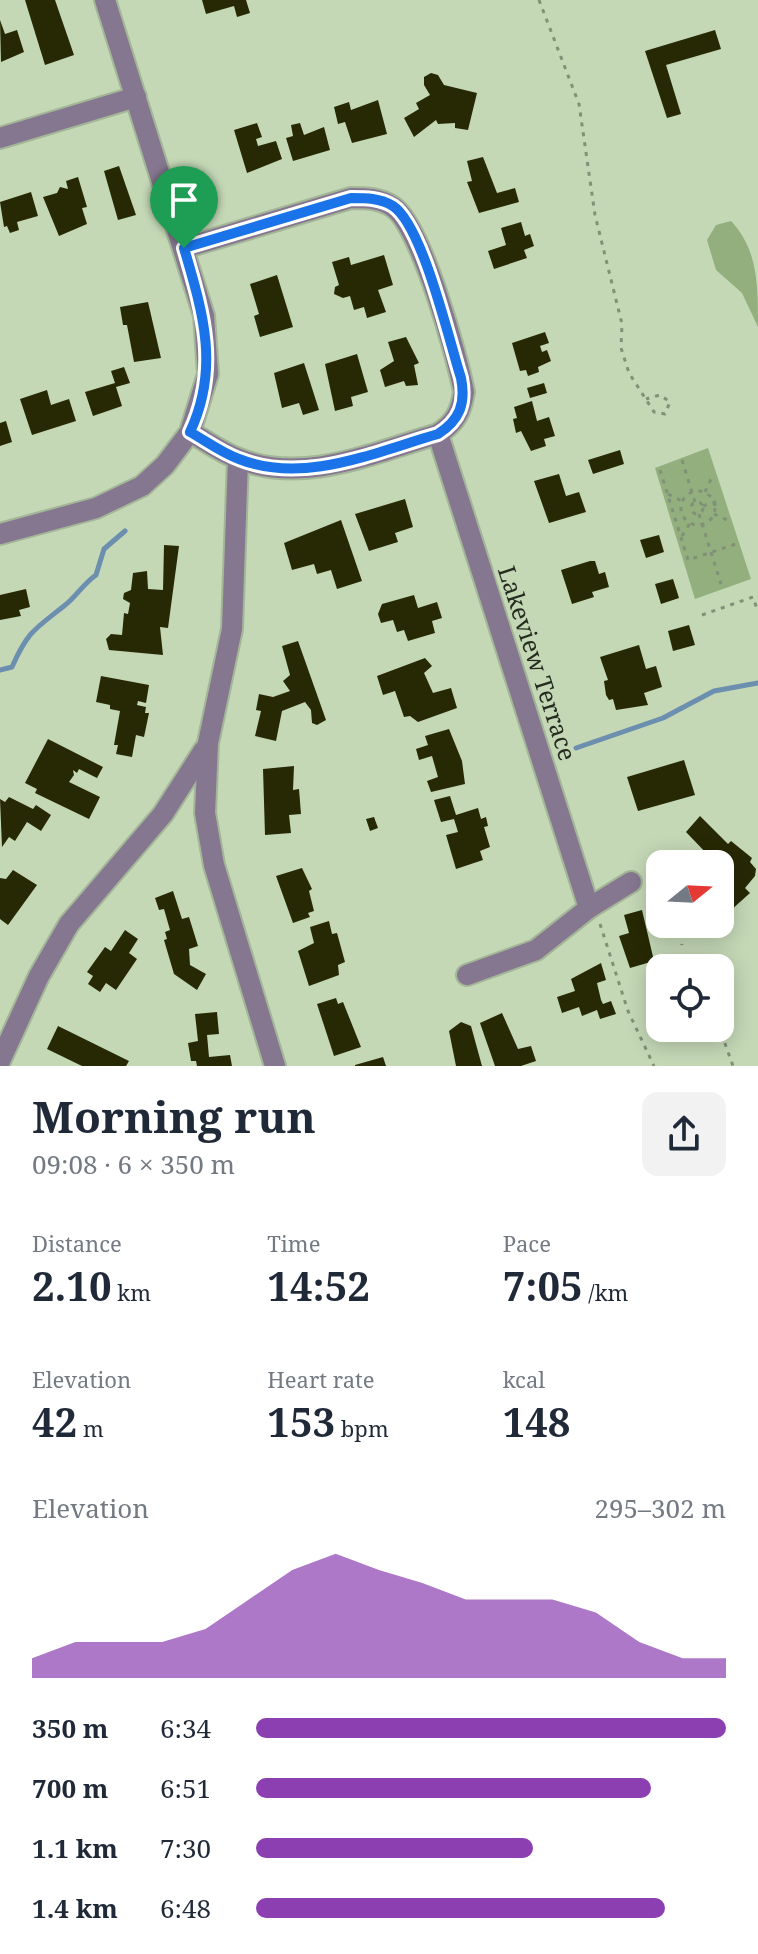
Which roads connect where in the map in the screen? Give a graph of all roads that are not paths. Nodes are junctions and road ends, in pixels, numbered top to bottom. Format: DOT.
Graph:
graph roads {
  1 [pos="105,0"];
  2 [pos="136,97"];
  3 [pos="0,138"];
  4 [pos="184,248"];
  5 [pos="190,432"];
  6 [pos="438,434"];
  7 [pos="238,459"];
  8 [pos="0,534"];
  9 [pos="208,743"];
  10 [pos="631,882"];
  11 [pos="591,907"];
  12 [pos="467,975"];
  13 [pos="0,1061"];
  14 [pos="275,1066"];
  1 -- 2 [label="street"];
  2 -- 3 [label="street"];
  2 -- 4 [label="street"];
  4 -- 5 [label="street"];
  4 -- 6 [label="street"];
  5 -- 7 [label="street"];
  5 -- 8 [label="street"];
  6 -- 7 [label="street"];
  6 -- 11 [label="street, Lakeview Terrace"];
  7 -- 9 [label="street"];
  9 -- 13 [label="street"];
  9 -- 14 [label="street"];
  10 -- 11 [label="street"];
  11 -- 12 [label="street"];
}
